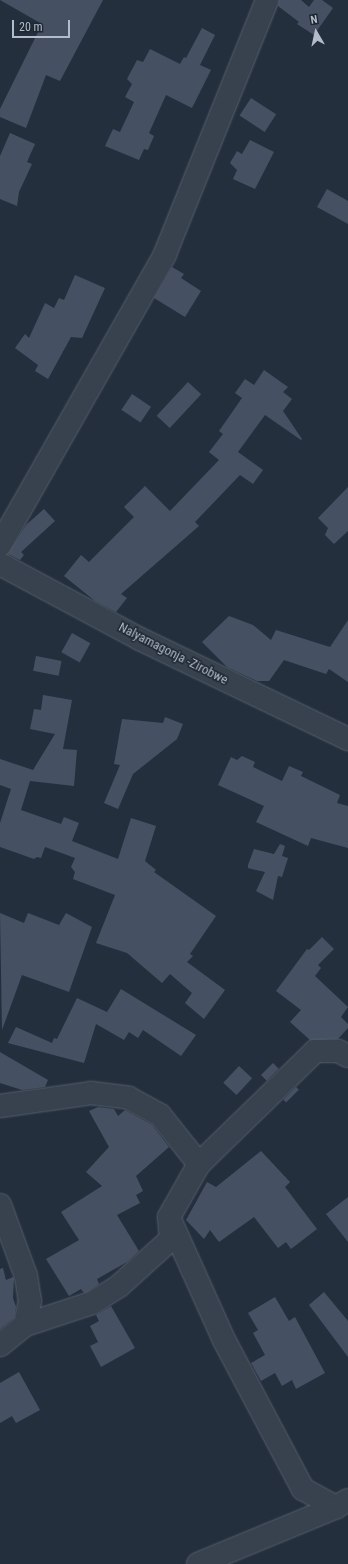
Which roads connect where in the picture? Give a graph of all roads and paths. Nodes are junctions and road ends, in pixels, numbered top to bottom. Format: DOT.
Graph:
graph roads {
  1 [pos="268,0"];
  2 [pos="0,545"];
  3 [pos="0,564"];
  4 [pos="348,739"];
  5 [pos="348,1056"];
  6 [pos="0,1106"];
  7 [pos="200,1164"];
  8 [pos="0,1205"];
  9 [pos="169,1217"];
  10 [pos="25,1325"];
  11 [pos="0,1345"];
  12 [pos="342,1503"];
  13 [pos="198,1564"];
  1 -- 2 [label="street"];
  3 -- 4 [label="street, Nalyamagonja -Zirobwe"];
  5 -- 7 [label="street"];
  6 -- 7 [label="street"];
  7 -- 9 [label="street"];
  8 -- 10 [label="street"];
  9 -- 10 [label="street"];
  9 -- 12 [label="street"];
  10 -- 11 [label="street"];
  12 -- 13 [label="street"];
}
